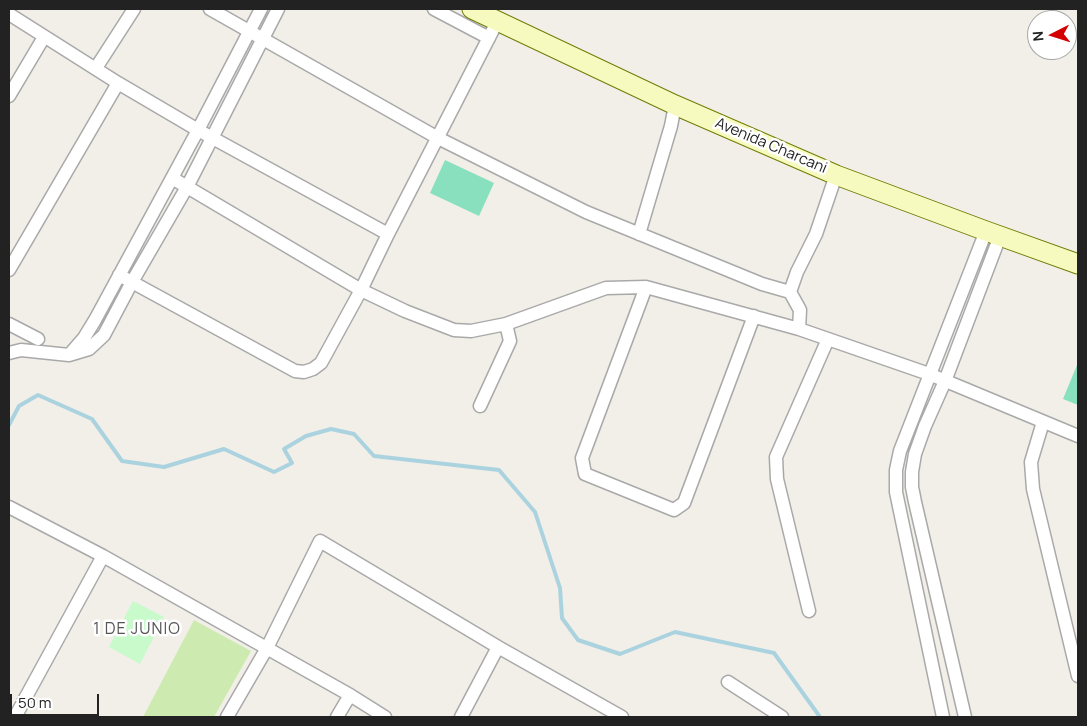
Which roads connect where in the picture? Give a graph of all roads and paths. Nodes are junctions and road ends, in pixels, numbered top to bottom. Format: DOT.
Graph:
graph roads {
  1 [pos="134,9"];
  2 [pos="210,9"];
  3 [pos="260,9"];
  4 [pos="278,9"];
  5 [pos="434,9"];
  6 [pos="472,9"];
  7 [pos="9,14"];
  8 [pos="493,30"];
  9 [pos="249,31"];
  10 [pos="44,37"];
  11 [pos="263,39"];
  12 [pos="96,68"];
  13 [pos="118,83"];
  14 [pos="9,96"];
  15 [pos="675,105"];
  16 [pos="198,130"];
  17 [pos="212,138"];
  18 [pos="438,138"];
  19 [pos="836,175"];
  20 [pos="172,178"];
  21 [pos="187,187"];
  22 [pos="388,234"];
  23 [pos="639,234"];
  24 [pos="993,234"];
  25 [pos="1078,264"];
  26 [pos="9,270"];
  27 [pos="119,275"];
  28 [pos="132,282"];
  29 [pos="646,287"];
  30 [pos="361,290"];
  31 [pos="790,292"];
  32 [pos="754,316"];
  33 [pos="9,324"];
  34 [pos="506,324"];
  35 [pos="799,329"];
  36 [pos="38,339"];
  37 [pos="828,340"];
  38 [pos="9,353"];
  39 [pos="69,355"];
  40 [pos="929,374"];
  41 [pos="945,381"];
  42 [pos="480,406"];
  43 [pos="1043,422"];
  44 [pos="1078,436"];
  45 [pos="9,507"];
  46 [pos="103,556"];
  47 [pos="809,611"];
  48 [pos="498,647"];
  49 [pos="267,648"];
  50 [pos="1078,676"];
  51 [pos="728,682"];
  52 [pos="350,696"];
  53 [pos="15,715"];
  54 [pos="228,717"];
  55 [pos="337,717"];
  56 [pos="385,717"];
  57 [pos="461,717"];
  58 [pos="622,717"];
  59 [pos="782,717"];
  60 [pos="943,717"];
  61 [pos="965,717"];
  1 -- 12 [label="street"];
  2 -- 9 [label="street"];
  3 -- 9 [label="street"];
  4 -- 11 [label="street"];
  5 -- 8 [label="street"];
  6 -- 8 [label="main road, Avenida Charcani"];
  7 -- 10 [label="street"];
  8 -- 15 [label="main road, Avenida Charcani"];
  8 -- 18 [label="street"];
  9 -- 11 [label="street"];
  9 -- 16 [label="street"];
  10 -- 12 [label="street"];
  10 -- 14 [label="street"];
  11 -- 17 [label="street"];
  11 -- 18 [label="street"];
  12 -- 13 [label="street"];
  13 -- 16 [label="street"];
  13 -- 26 [label="street"];
  15 -- 19 [label="main road, Avenida Charcani"];
  15 -- 23 [label="street"];
  16 -- 17 [label="street"];
  16 -- 20 [label="street"];
  17 -- 21 [label="street"];
  17 -- 22 [label="street"];
  18 -- 22 [label="street"];
  18 -- 23 [label="street"];
  19 -- 24 [label="main road, Avenida Charcani"];
  19 -- 31 [label="street"];
  20 -- 21 [label="street"];
  20 -- 27 [label="street"];
  21 -- 28 [label="street"];
  21 -- 30 [label="street"];
  22 -- 30 [label="street"];
  23 -- 31 [label="street"];
  24 -- 25 [label="main road, Avenida Charcani"];
  24 -- 40 [label="street"];
  24 -- 41 [label="street"];
  27 -- 28 [label="street"];
  27 -- 39 [label="street"];
  28 -- 30 [label="street"];
  28 -- 39 [label="street"];
  29 -- 32 [label="street"];
  29 -- 32 [label="street"];
  29 -- 34 [label="street"];
  30 -- 34 [label="street"];
  31 -- 35 [label="street"];
  32 -- 35 [label="street"];
  33 -- 36 [label="street"];
  34 -- 42 [label="street"];
  35 -- 37 [label="street"];
  37 -- 40 [label="street"];
  37 -- 47 [label="street"];
  38 -- 39 [label="street"];
  40 -- 41 [label="street"];
  40 -- 60 [label="street"];
  41 -- 43 [label="street"];
  41 -- 61 [label="street"];
  43 -- 44 [label="street"];
  43 -- 50 [label="street"];
  45 -- 46 [label="street"];
  46 -- 49 [label="street"];
  46 -- 53 [label="street"];
  48 -- 49 [label="street"];
  48 -- 57 [label="street"];
  48 -- 58 [label="street"];
  49 -- 52 [label="street"];
  49 -- 54 [label="street"];
  51 -- 59 [label="street"];
  52 -- 55 [label="street"];
  52 -- 56 [label="street"];
}
